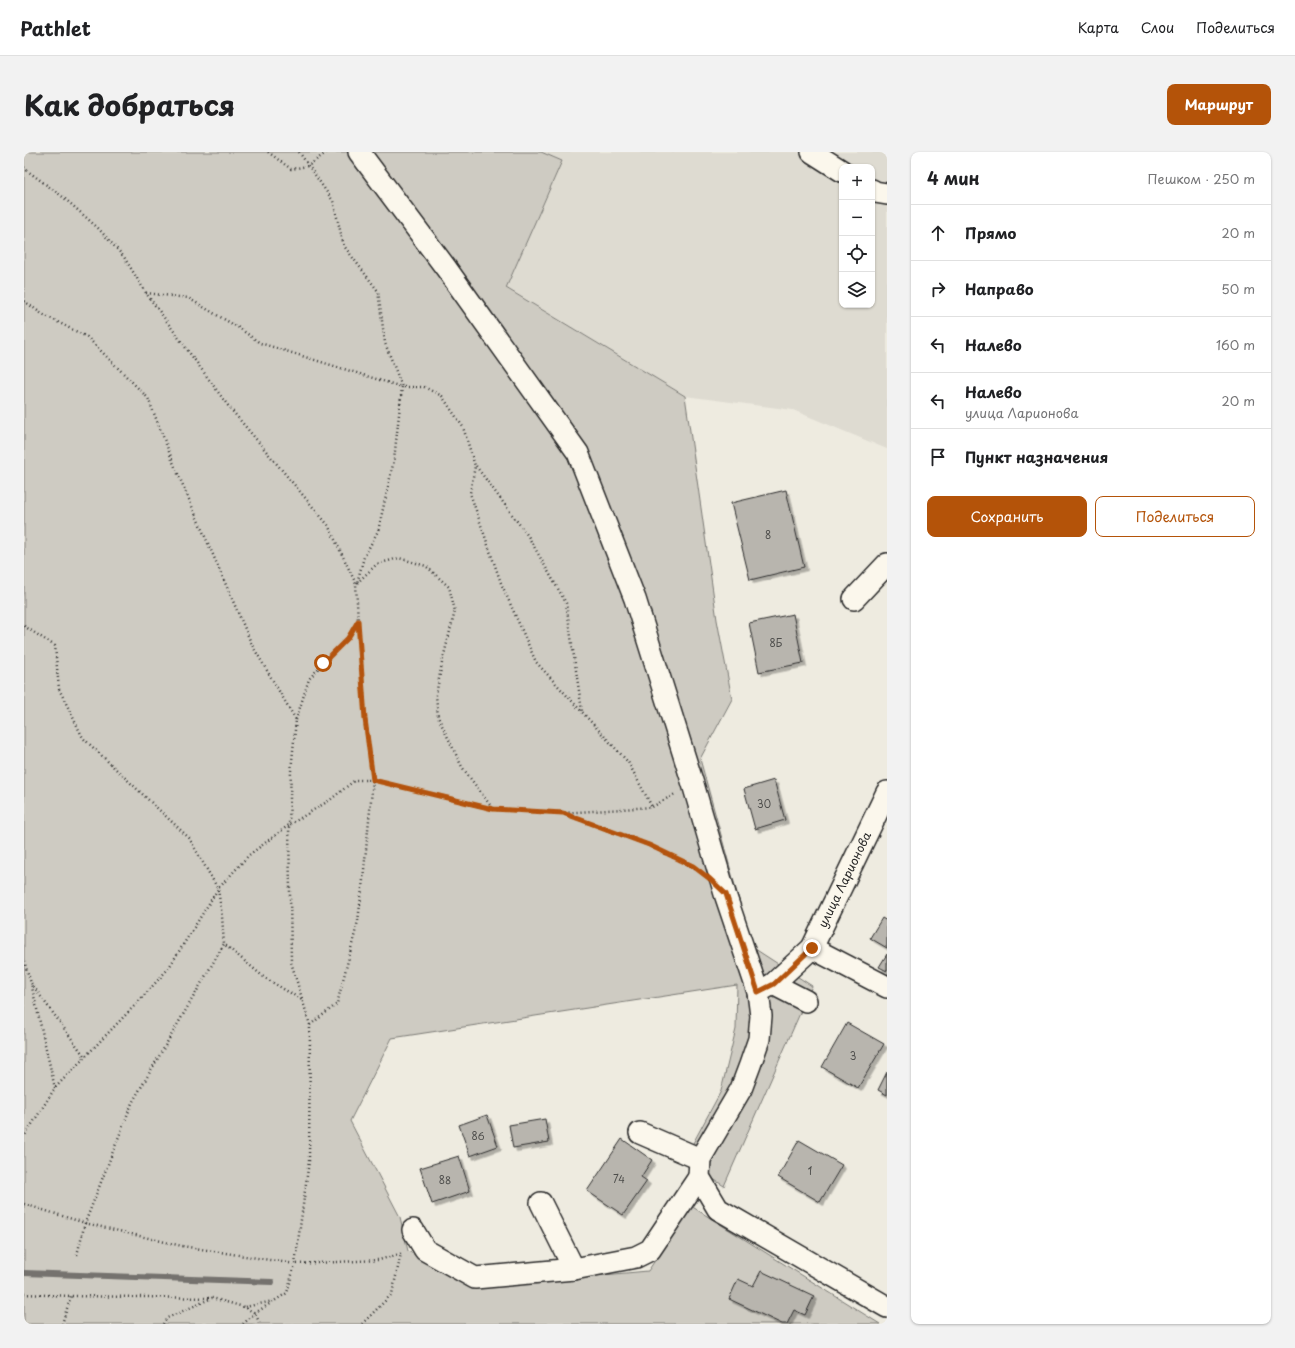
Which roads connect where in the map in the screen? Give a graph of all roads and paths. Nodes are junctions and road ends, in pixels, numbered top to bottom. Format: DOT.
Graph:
graph roads {
  1 [pos="268,152"];
  2 [pos="299,152"];
  3 [pos="327,152"];
  4 [pos="359,152"];
  5 [pos="812,152"];
  6 [pos="308,166"];
  7 [pos="24,167"];
  8 [pos="839,169"];
  9 [pos="875,192"];
  10 [pos="887,194"];
  11 [pos="146,293"];
  12 [pos="24,301"];
  13 [pos="402,387"];
  14 [pos="475,466"];
  15 [pos="887,564"];
  16 [pos="356,584"];
  17 [pos="854,599"];
  18 [pos="358,621"];
  19 [pos="24,626"];
  20 [pos="582,712"];
  21 [pos="296,720"];
  22 [pos="373,780"];
  23 [pos="693,784"];
  24 [pos="887,792"];
  25 [pos="652,807"];
  26 [pos="493,809"];
  27 [pos="563,813"];
  28 [pos="289,825"];
  29 [pos="698,871"];
  30 [pos="218,889"];
  31 [pos="224,944"];
  32 [pos="812,948"];
  33 [pos="24,961"];
  34 [pos="31,983"];
  35 [pos="887,987"];
  36 [pos="766,988"];
  37 [pos="302,1000"];
  38 [pos="806,1001"];
  39 [pos="310,1025"];
  40 [pos="85,1057"];
  41 [pos="55,1088"];
  42 [pos="640,1134"];
  43 [pos="24,1137"];
  44 [pos="700,1168"];
  45 [pos="540,1203"];
  46 [pos="24,1204"];
  47 [pos="85,1223"];
  48 [pos="413,1230"];
  49 [pos="425,1250"];
  50 [pos="401,1254"];
  51 [pos="77,1255"];
  52 [pos="295,1264"];
  53 [pos="574,1268"];
  54 [pos="24,1294"];
  55 [pos="71,1296"];
  56 [pos="212,1298"];
  57 [pos="276,1300"];
  58 [pos="244,1307"];
  59 [pos="887,1307"];
  60 [pos="255,1314"];
  61 [pos="62,1324"];
  62 [pos="163,1324"];
  63 [pos="243,1324"];
  64 [pos="260,1324"];
  65 [pos="362,1324"];
  1 -- 6 [label="path"];
  2 -- 6 [label="path"];
  3 -- 6 [label="path"];
  4 -- 23 [label="street"];
  5 -- 8 [label="street"];
  6 -- 13 [label="path"];
  7 -- 11 [label="path"];
  9 -- 10 [label="street"];
  11 -- 13 [label="path"];
  11 -- 16 [label="path"];
  12 -- 21 [label="path"];
  13 -- 14 [label="path"];
  13 -- 16 [label="path"];
  14 -- 20 [label="path"];
  14 -- 20 [label="path"];
  15 -- 17 [label="street"];
  16 -- 18 [label="path"];
  16 -- 26 [label="path"];
  18 -- 21 [label="path"];
  18 -- 22 [label="path"];
  19 -- 30 [label="path"];
  20 -- 25 [label="path"];
  21 -- 28 [label="path"];
  22 -- 26 [label="path"];
  22 -- 28 [label="path"];
  22 -- 39 [label="path"];
  23 -- 25 [label="path"];
  23 -- 36 [label="street"];
  24 -- 32 [label="street, улица Ларионова"];
  25 -- 27 [label="path"];
  26 -- 27 [label="path"];
  27 -- 29 [label="path"];
  28 -- 30 [label="path"];
  28 -- 37 [label="path"];
  30 -- 31 [label="path"];
  30 -- 40 [label="path"];
  31 -- 37 [label="path"];
  31 -- 47 [label="path"];
  32 -- 35 [label="street"];
  32 -- 36 [label="street, улица Ларионова"];
  33 -- 34 [label="path"];
  34 -- 40 [label="path"];
  34 -- 41 [label="path"];
  36 -- 38 [label="street"];
  36 -- 44 [label="street"];
  37 -- 39 [label="path"];
  39 -- 52 [label="path"];
  40 -- 41 [label="path"];
  41 -- 43 [label="path"];
  42 -- 44 [label="street"];
  44 -- 53 [label="street"];
  44 -- 59 [label="street"];
  45 -- 53 [label="street"];
  46 -- 47 [label="path"];
  47 -- 51 [label="path"];
  47 -- 52 [label="path"];
  48 -- 49 [label="street"];
  49 -- 50 [label="path"];
  49 -- 53 [label="street"];
  50 -- 52 [label="path"];
  50 -- 65 [label="path"];
  52 -- 57 [label="path"];
  54 -- 55 [label="path"];
  55 -- 56 [label="path"];
  55 -- 61 [label="path"];
  56 -- 58 [label="path"];
  56 -- 62 [label="path"];
  57 -- 58 [label="path"];
  57 -- 60 [label="path"];
  58 -- 60 [label="path"];
  60 -- 63 [label="path"];
  60 -- 64 [label="path"];
}
